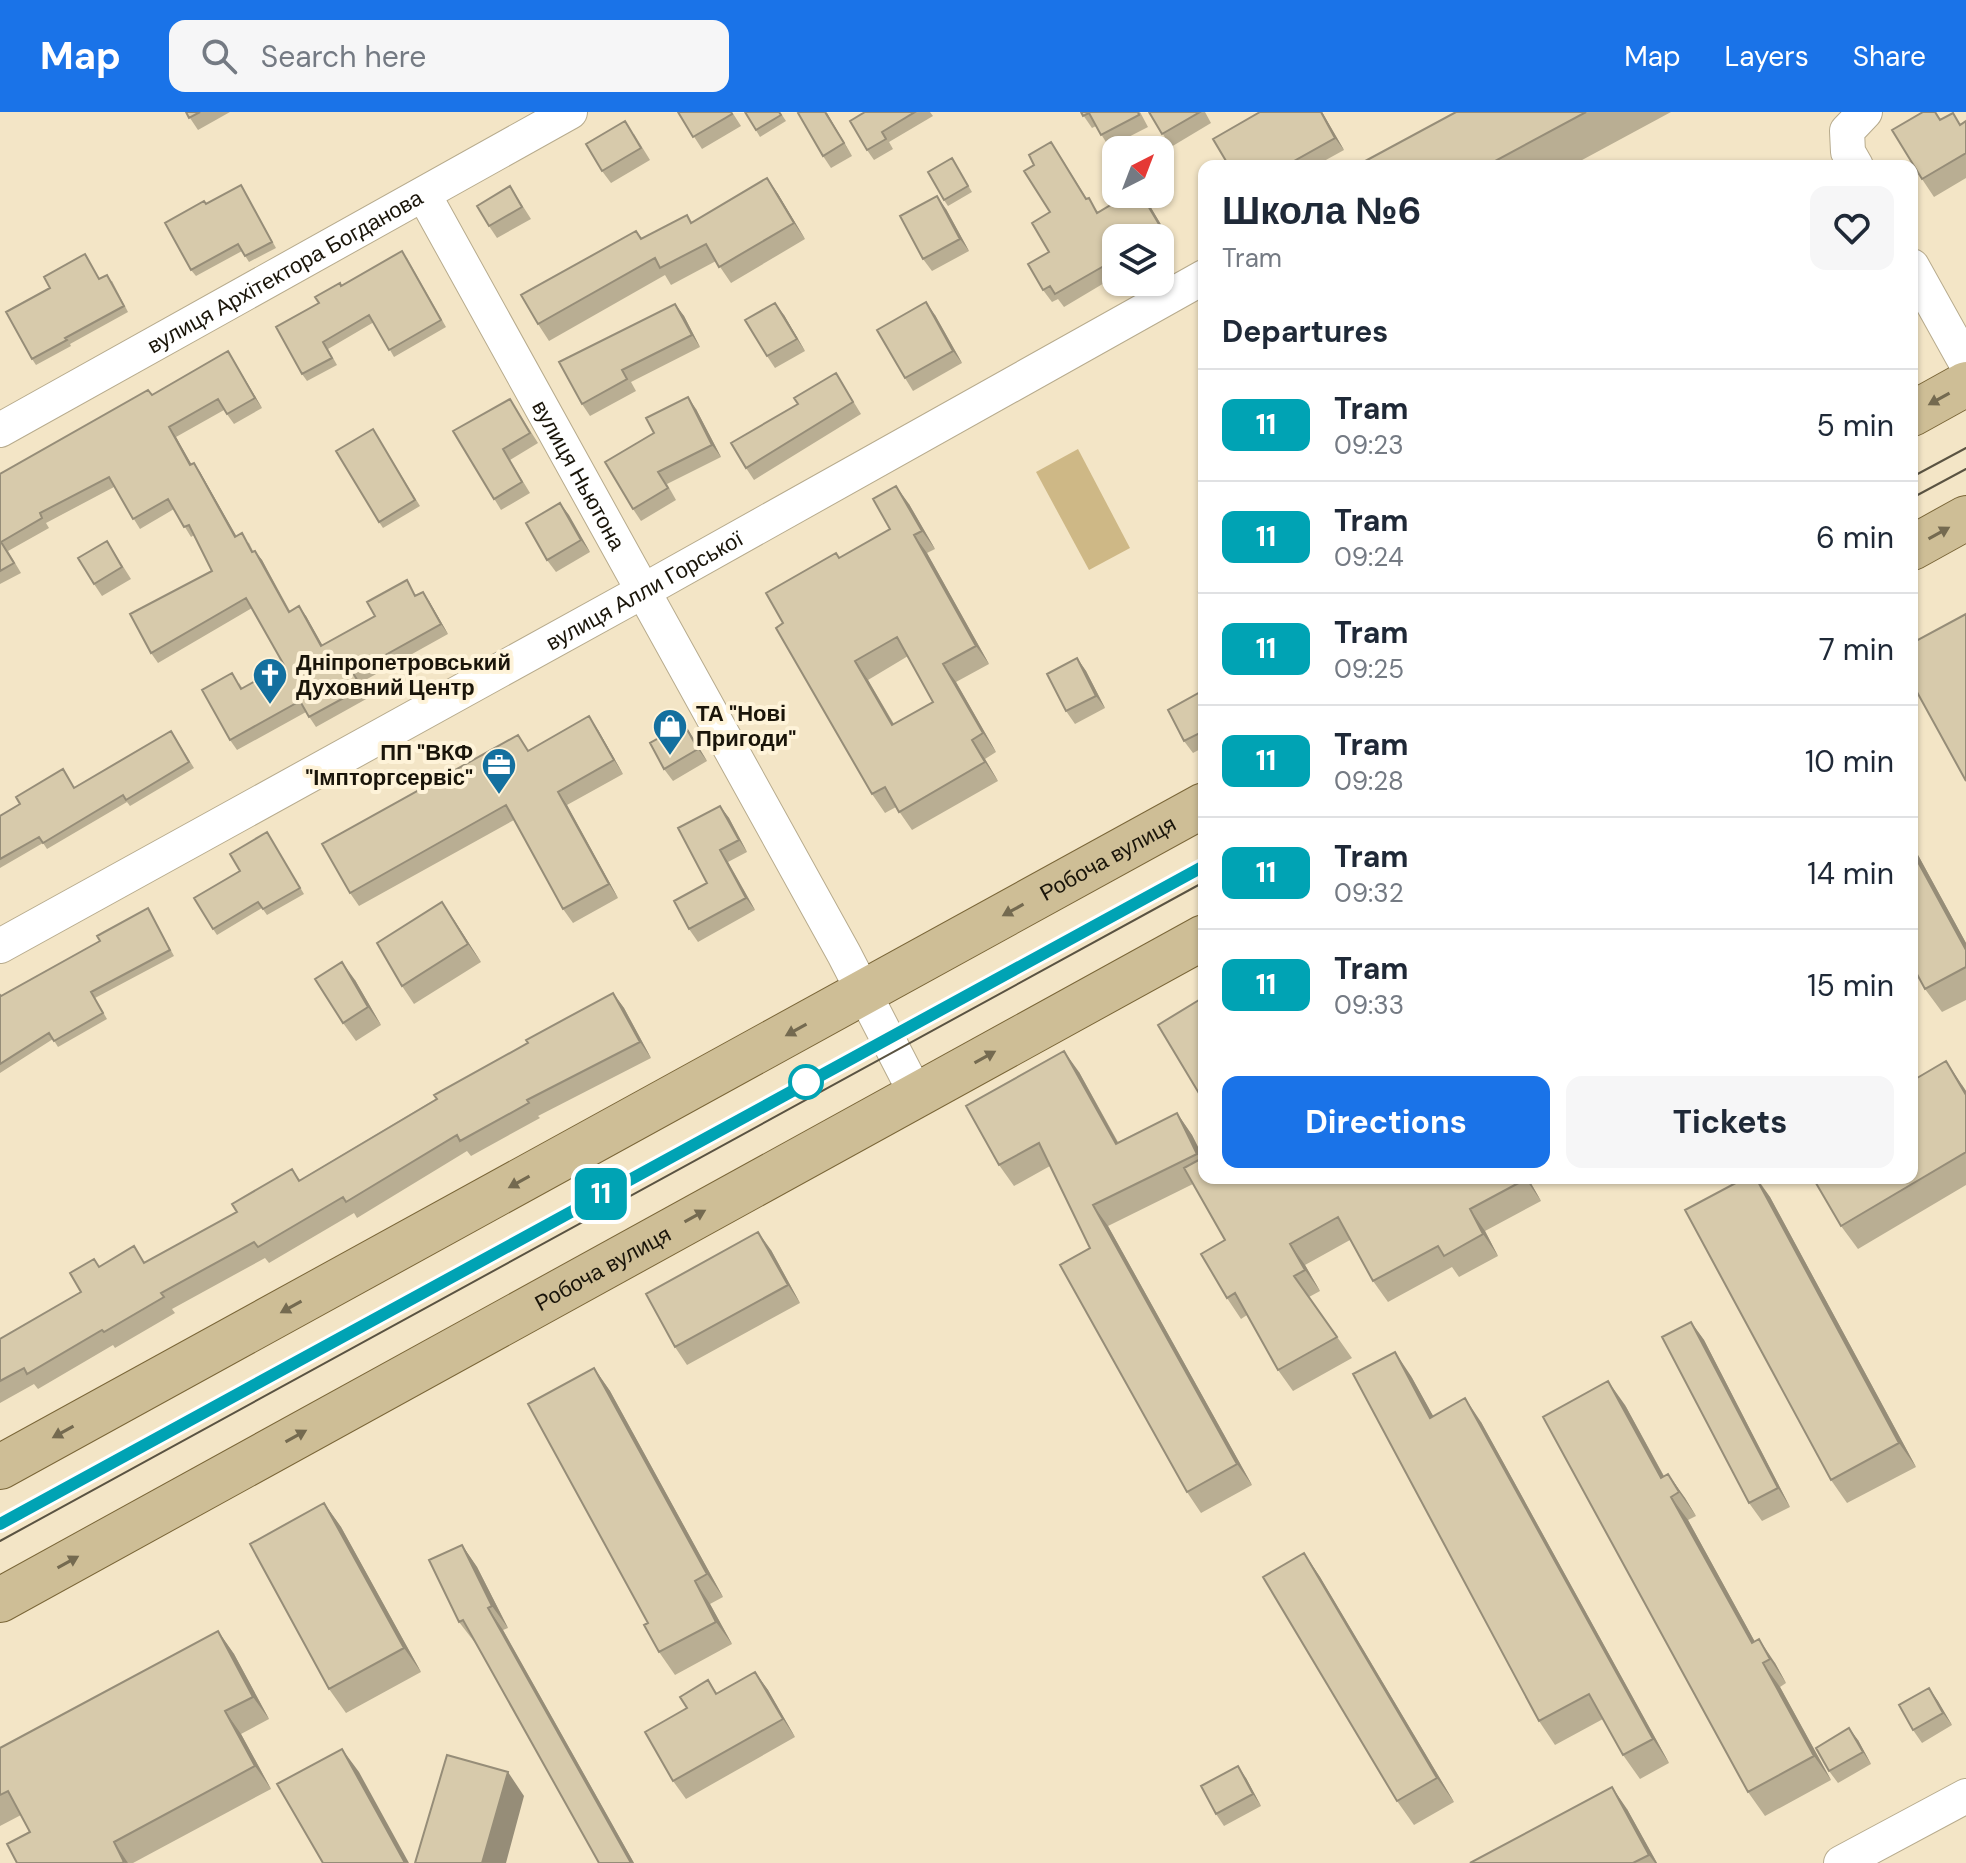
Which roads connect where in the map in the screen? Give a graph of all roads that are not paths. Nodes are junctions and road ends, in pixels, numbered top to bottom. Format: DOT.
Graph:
graph roads {
  1 [pos="570,112"];
  2 [pos="1865,112"];
  3 [pos="1853,160"];
  4 [pos="424,195"];
  5 [pos="1918,277"];
  6 [pos="1198,280"];
  7 [pos="1966,363"];
  8 [pos="1966,384"];
  9 [pos="1918,411"];
  10 [pos="0,430"];
  11 [pos="1966,518"];
  12 [pos="1918,545"];
  13 [pos="642,592"];
  14 [pos="1198,808"];
  15 [pos="1198,940"];
  16 [pos="0,946"];
  17 [pos="864,992"];
  18 [pos="916,1094"];
  19 [pos="0,1467"];
  20 [pos="0,1600"];
  21 [pos="1966,1796"];
  22 [pos="1841,1863"];
  1 -- 4 [label="street, вулиця Архітектора Богданова"];
  2 -- 3 [label="street"];
  4 -- 10 [label="street, вулиця Архітектора Богданова"];
  4 -- 13 [label="street, вулиця Ньютона"];
  5 -- 7 [label="street"];
  6 -- 13 [label="street, вулиця Алли Горської"];
  8 -- 9 [label="main road, one-way"];
  12 -- 11 [label="main road, one-way"];
  13 -- 16 [label="street, вулиця Алли Горської"];
  13 -- 17 [label="street, вулиця Ньютона"];
  14 -- 17 [label="main road, Робоча вулиця, one-way"];
  18 -- 15 [label="main road, Робоча вулиця, one-way"];
  17 -- 18 [label="street, вулиця Ньютона"];
  17 -- 19 [label="main road, Робоча вулиця, one-way"];
  20 -- 18 [label="main road, Робоча вулиця, one-way"];
  21 -- 22 [label="street"];
}
